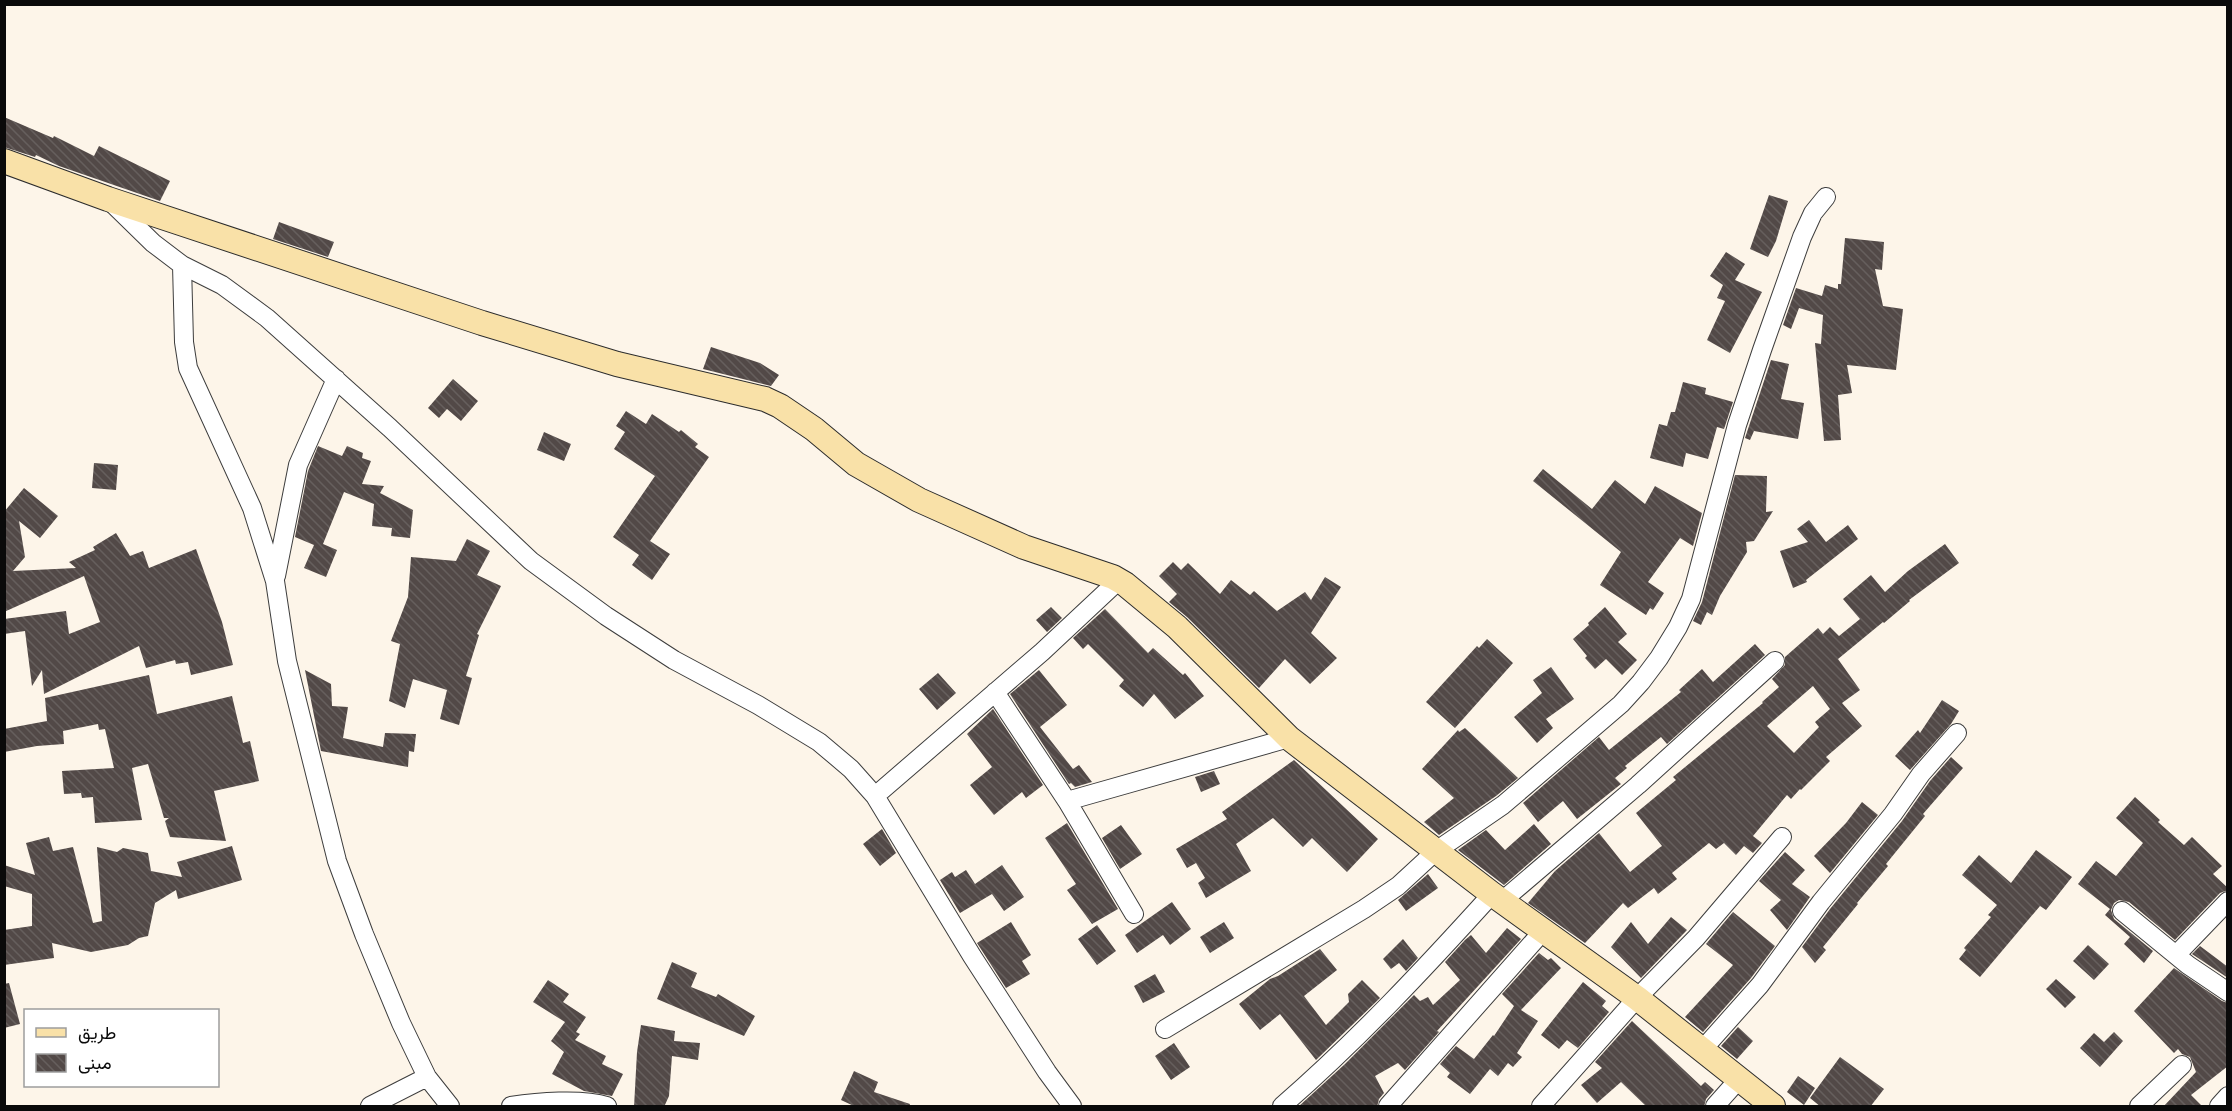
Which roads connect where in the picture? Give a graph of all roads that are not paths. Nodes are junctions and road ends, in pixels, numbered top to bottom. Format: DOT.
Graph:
graph roads {
  1 [pos="4,160"];
  2 [pos="1826,197"];
  3 [pos="108,199"];
  4 [pos="182,265"];
  5 [pos="336,379"];
  6 [pos="1119,580"];
  7 [pos="275,581"];
  8 [pos="1775,661"];
  9 [pos="995,692"];
  10 [pos="1958,733"];
  11 [pos="1289,738"];
  12 [pos="875,796"];
  13 [pos="1066,801"];
  14 [pos="1782,837"];
  15 [pos="1436,852"];
  16 [pos="1497,898"];
  17 [pos="2228,901"];
  18 [pos="2122,911"];
  19 [pos="1134,914"];
  20 [pos="1543,931"];
  21 [pos="2176,955"];
  22 [pos="2228,992"];
  23 [pos="1637,998"];
  24 [pos="1165,1029"];
  25 [pos="1703,1049"];
  26 [pos="2182,1065"];
  27 [pos="427,1077"];
  28 [pos="1739,1079"];
  29 [pos="2228,1096"];
  30 [pos="370,1107"];
  31 [pos="450,1107"];
  32 [pos="511,1107"];
  33 [pos="606,1107"];
  34 [pos="1072,1107"];
  35 [pos="1282,1107"];
  36 [pos="1388,1107"];
  37 [pos="1541,1107"];
  38 [pos="1714,1107"];
  39 [pos="1773,1107"];
  40 [pos="2139,1107"];
  41 [pos="2219,1107"];
  1 -- 3 [label="street"];
  2 -- 15 [label="street"];
  3 -- 4 [label="street"];
  3 -- 6 [label="street"];
  4 -- 5 [label="street"];
  4 -- 7 [label="street"];
  5 -- 7 [label="street"];
  5 -- 12 [label="street"];
  6 -- 9 [label="street"];
  6 -- 11 [label="street"];
  7 -- 27 [label="street"];
  8 -- 16 [label="street"];
  9 -- 12 [label="street"];
  9 -- 13 [label="street"];
  10 -- 25 [label="street"];
  11 -- 13 [label="street"];
  11 -- 15 [label="street"];
  12 -- 34 [label="street"];
  13 -- 19 [label="street"];
  14 -- 23 [label="street"];
  15 -- 16 [label="street"];
  15 -- 24 [label="street"];
  16 -- 20 [label="street"];
  16 -- 35 [label="street"];
  17 -- 21 [label="street"];
  18 -- 21 [label="street"];
  20 -- 23 [label="street"];
  20 -- 36 [label="street"];
  21 -- 22 [label="street"];
  23 -- 25 [label="street"];
  23 -- 37 [label="street"];
  25 -- 28 [label="street"];
  26 -- 40 [label="street"];
  27 -- 30 [label="street"];
  27 -- 31 [label="street"];
  28 -- 38 [label="street"];
  28 -- 39 [label="street"];
  29 -- 41 [label="street"];
  32 -- 33 [label="street"];
}
